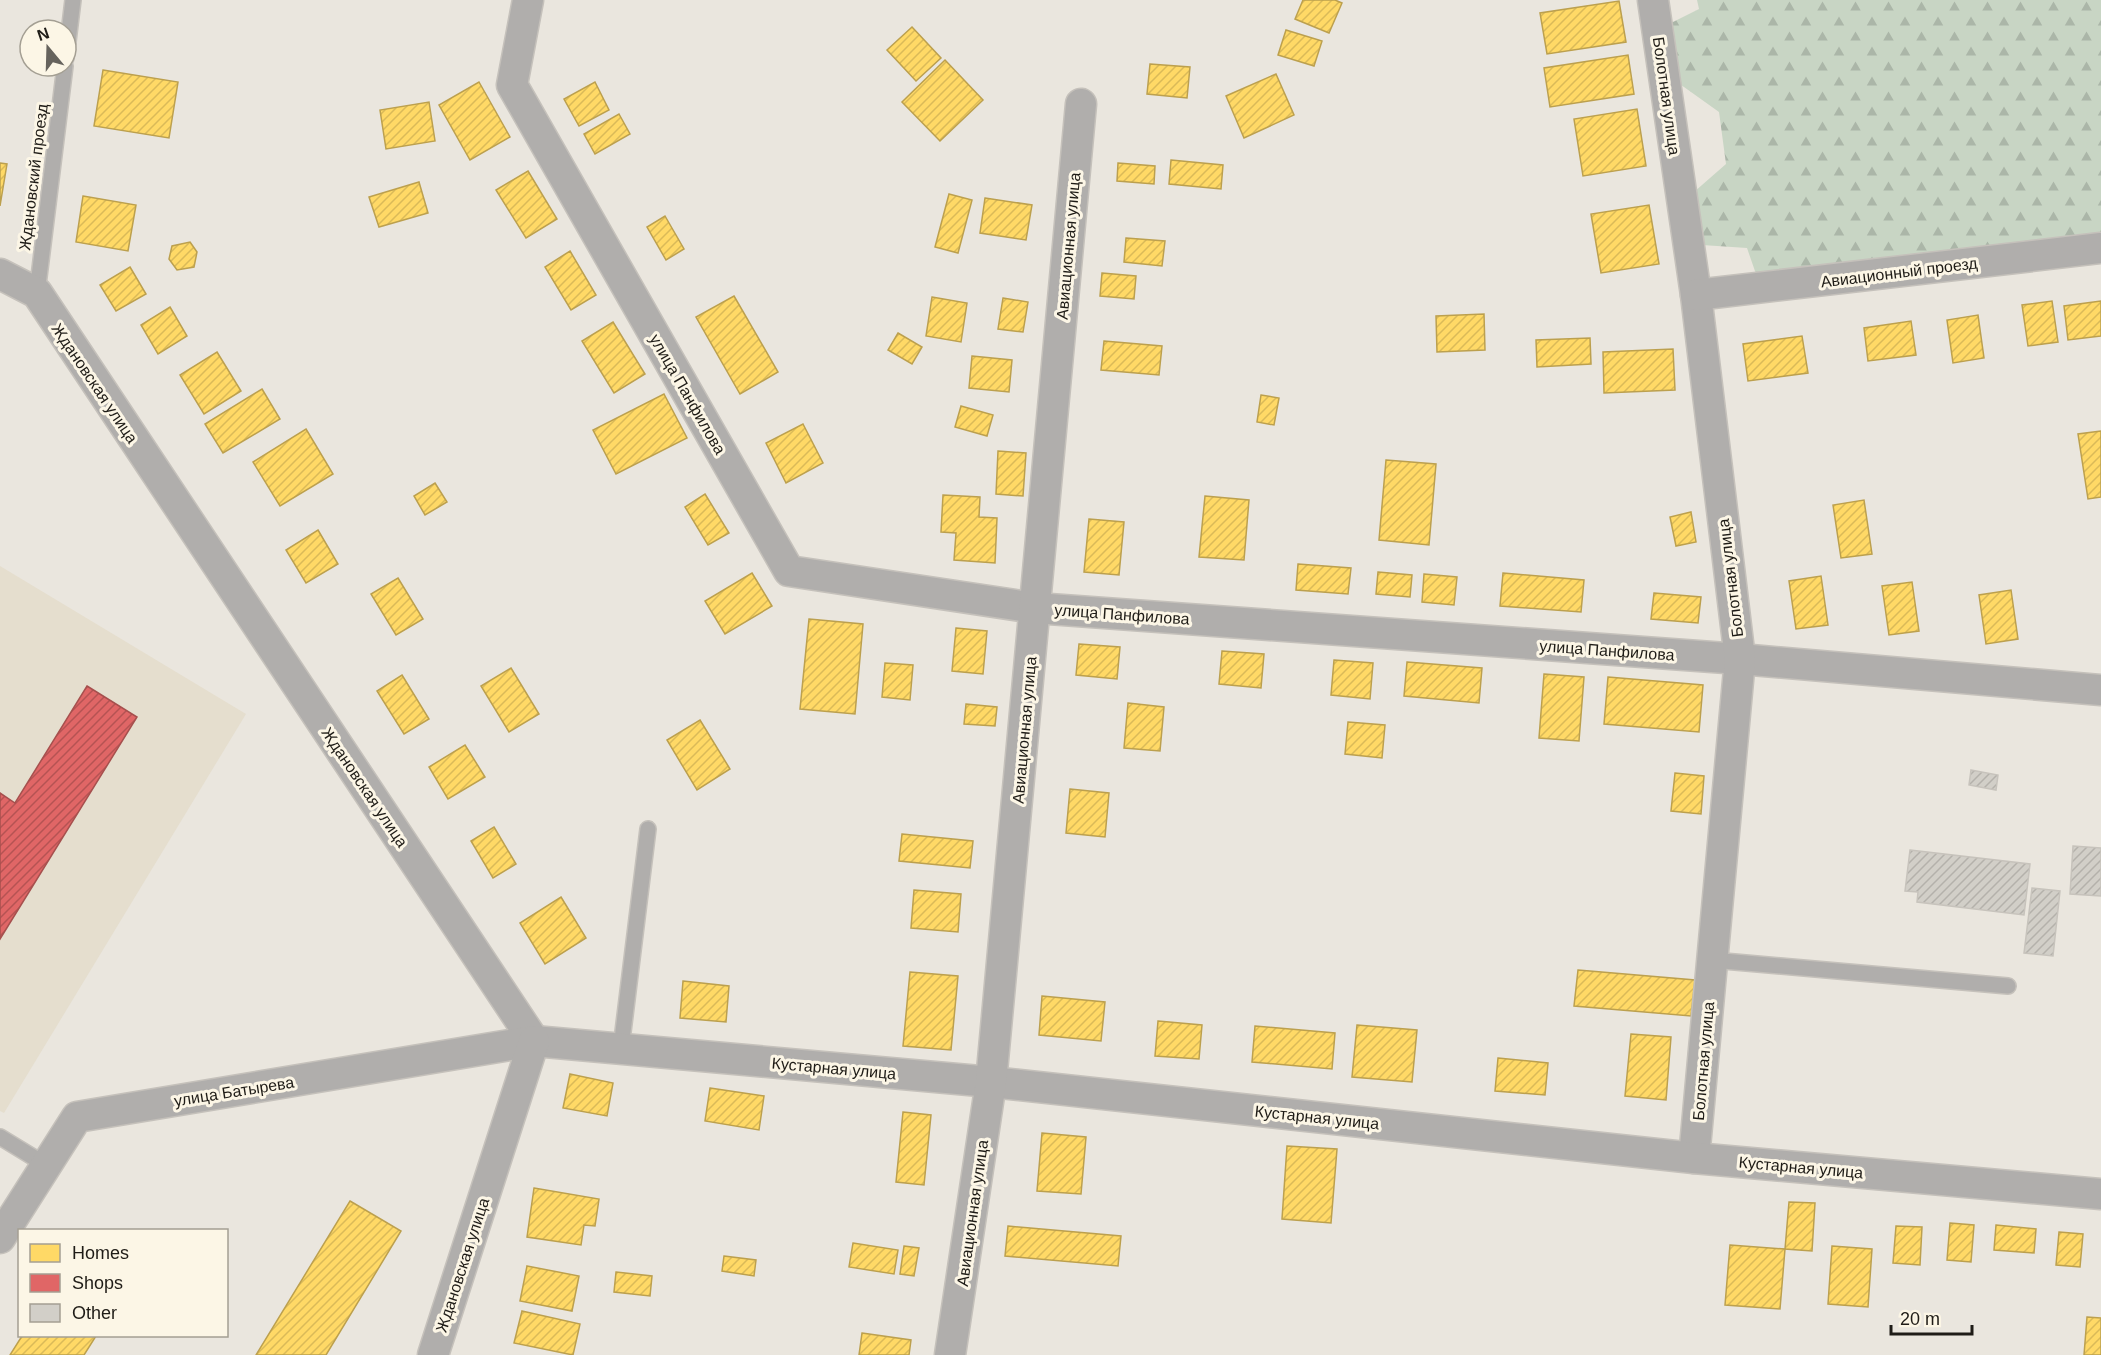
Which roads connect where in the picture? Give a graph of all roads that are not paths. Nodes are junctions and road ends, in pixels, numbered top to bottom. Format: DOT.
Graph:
graph roads {
  1 [pos="73,0"];
  2 [pos="528,0"];
  3 [pos="1653,0"];
  4 [pos="71,18"];
  5 [pos="64,78"];
  6 [pos="1082,104"];
  7 [pos="2101,248"];
  8 [pos="0,274"];
  9 [pos="37,293"];
  10 [pos="1696,296"];
  11 [pos="1035,608"];
  12 [pos="1740,659"];
  13 [pos="2101,690"];
  14 [pos="648,829"];
  15 [pos="1712,960"];
  16 [pos="2008,986"];
  17 [pos="534,1041"];
  18 [pos="621,1048"];
  19 [pos="991,1082"];
  20 [pos="0,1137"];
  21 [pos="1694,1158"];
  22 [pos="46,1165"];
  23 [pos="2101,1194"];
  24 [pos="0,1238"];
  25 [pos="433,1355"];
  26 [pos="950,1355"];
  1 -- 4 [label="lane"];
  2 -- 11 [label="street, улица Панфилова"];
  3 -- 10 [label="street, Болотная улица"];
  5 -- 9 [label="lane, Ждановский проезд"];
  6 -- 11 [label="street, Авиационная улица"];
  7 -- 10 [label="street, Авиационный проезд"];
  8 -- 9 [label="street, Ждановская улица"];
  9 -- 17 [label="street, Ждановская улица"];
  10 -- 12 [label="street, Болотная улица"];
  11 -- 12 [label="street, улица Панфилова"];
  11 -- 19 [label="street, Авиационная улица"];
  12 -- 13 [label="street, улица Панфилова"];
  12 -- 15 [label="street, Болотная улица"];
  14 -- 18 [label="lane"];
  15 -- 16 [label="lane"];
  15 -- 21 [label="street, Болотная улица"];
  17 -- 18 [label="street, Кустарная улица"];
  17 -- 22 [label="street, улица Батырева"];
  17 -- 25 [label="street, Ждановская улица"];
  18 -- 19 [label="street, Кустарная улица"];
  19 -- 21 [label="street, Кустарная улица"];
  19 -- 26 [label="street, Авиационная улица"];
  20 -- 22 [label="lane"];
  21 -- 23 [label="street, Кустарная улица"];
  22 -- 24 [label="street, улица Батырева"];
}
